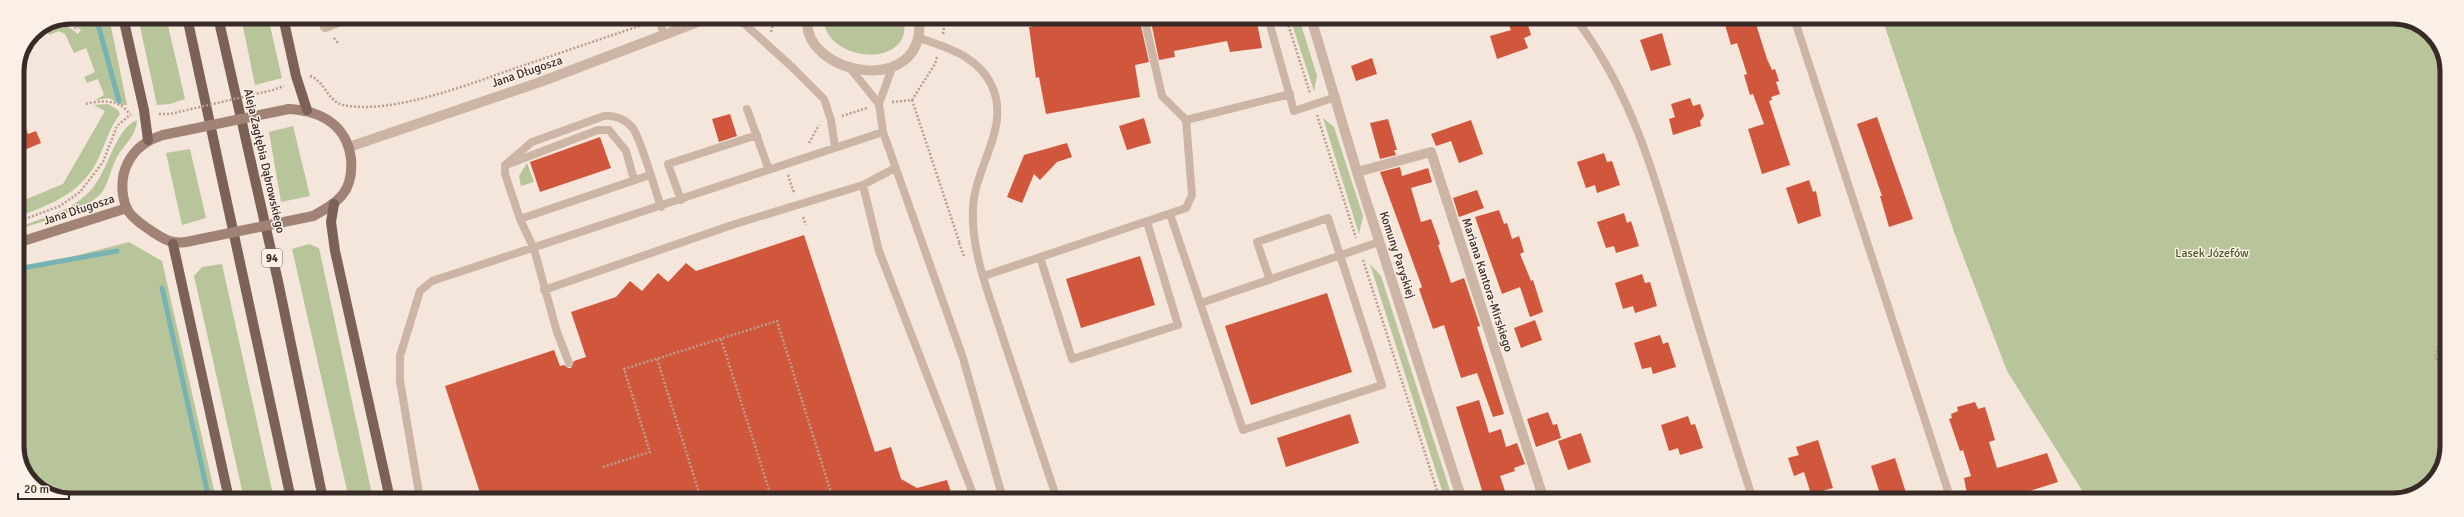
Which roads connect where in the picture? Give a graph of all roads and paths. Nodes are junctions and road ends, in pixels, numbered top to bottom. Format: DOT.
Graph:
graph roads {
  1 [pos="70,24"];
  2 [pos="124,24"];
  3 [pos="189,24"];
  4 [pos="220,24"];
  5 [pos="285,24"];
  6 [pos="333,24"];
  7 [pos="641,24"];
  8 [pos="660,24"];
  9 [pos="693,24"];
  10 [pos="745,24"];
  11 [pos="807,24"];
  12 [pos="919,24"];
  13 [pos="944,24"];
  14 [pos="1145,24"];
  15 [pos="1270,24"];
  16 [pos="1313,24"];
  17 [pos="1579,24"];
  18 [pos="1796,24"];
  19 [pos="325,27"];
  20 [pos="78,30"];
  21 [pos="664,35"];
  22 [pos="919,38"];
  23 [pos="940,45"];
  24 [pos="850,68"];
  25 [pos="892,68"];
  26 [pos="296,76"];
  27 [pos="1290,94"];
  28 [pos="1336,97"];
  29 [pos="912,100"];
  30 [pos="86,104"];
  31 [pos="879,104"];
  32 [pos="747,109"];
  33 [pos="144,110"];
  34 [pos="307,110"];
  35 [pos="129,114"];
  36 [pos="831,120"];
  37 [pos="1186,120"];
  38 [pos="883,132"];
  39 [pos="757,135"];
  40 [pos="148,140"];
  41 [pos="349,147"];
  42 [pos="835,148"];
  43 [pos="505,165"];
  44 [pos="895,168"];
  45 [pos="769,170"];
  46 [pos="1357,172"];
  47 [pos="650,175"];
  48 [pos="634,180"];
  49 [pos="863,185"];
  50 [pos="680,200"];
  51 [pos="334,204"];
  52 [pos="661,206"];
  53 [pos="127,208"];
  54 [pos="1170,214"];
  55 [pos="24,219"];
  56 [pos="520,219"];
  57 [pos="1147,222"];
  58 [pos="24,241"];
  59 [pos="1379,242"];
  60 [pos="173,244"];
  61 [pos="534,249"];
  62 [pos="977,252"];
  63 [pos="1340,256"];
  64 [pos="1040,257"];
  65 [pos="984,276"];
  66 [pos="1270,280"];
  67 [pos="544,290"];
  68 [pos="1200,303"];
  69 [pos="721,339"];
  70 [pos="2440,343"];
  71 [pos="657,359"];
  72 [pos="569,363"];
  73 [pos="2440,368"];
  74 [pos="603,467"];
  75 [pos="228,493"];
  76 [pos="290,493"];
  77 [pos="322,493"];
  78 [pos="389,493"];
  79 [pos="419,493"];
  80 [pos="699,493"];
  81 [pos="770,493"];
  82 [pos="831,493"];
  83 [pos="973,493"];
  84 [pos="1001,493"];
  85 [pos="1055,493"];
  86 [pos="1460,493"];
  87 [pos="1542,493"];
  88 [pos="1751,493"];
  89 [pos="1949,493"];
  1 -- 20 [label="path"];
  2 -- 33 [label="main road"];
  3 -- 76 [label="main road"];
  4 -- 77 [label="main road, Aleja Zagłębia Dąbrowskiego / 94"];
  5 -- 26 [label="main road"];
  6 -- 19 [label="street"];
  7 -- 26 [label="path"];
  8 -- 21 [label="lane"];
  9 -- 21 [label="street, Jana Długosza"];
  10 -- 36 [label="lane"];
  11 -- 24 [label="street"];
  12 -- 22 [label="street"];
  13 -- 23 [label="path"];
  14 -- 37 [label="lane"];
  15 -- 27 [label="lane"];
  16 -- 28 [label="street, Komuny Paryskiej"];
  17 -- 88 [label="lane"];
  18 -- 89 [label="lane"];
  21 -- 41 [label="street, Jana Długosza"];
  22 -- 23 [label="lane"];
  22 -- 25 [label="street"];
  23 -- 29 [label="path"];
  23 -- 62 [label="lane"];
  24 -- 25 [label="street"];
  24 -- 31 [label="lane"];
  25 -- 31 [label="lane"];
  26 -- 33 [label="path, bridge"];
  26 -- 34 [label="main road"];
  27 -- 28 [label="lane"];
  27 -- 37 [label="lane"];
  28 -- 46 [label="street, Komuny Paryskiej"];
  29 -- 31 [label="path"];
  29 -- 62 [label="path"];
  30 -- 35 [label="path"];
  31 -- 36 [label="path"];
  31 -- 38 [label="lane"];
  32 -- 39 [label="lane"];
  33 -- 35 [label="path"];
  33 -- 40 [label="main road"];
  34 -- 40 [label="street, bridge"];
  34 -- 41 [label="street"];
  35 -- 55 [label="path"];
  36 -- 42 [label="lane"];
  37 -- 54 [label="lane"];
  38 -- 42 [label="lane"];
  38 -- 44 [label="lane"];
  39 -- 45 [label="lane"];
  39 -- 50 [label="lane"];
  40 -- 53 [label="street"];
  41 -- 51 [label="street"];
  42 -- 45 [label="lane"];
  43 -- 47 [label="lane"];
  43 -- 48 [label="lane"];
  43 -- 56 [label="lane"];
  44 -- 49 [label="lane"];
  44 -- 84 [label="lane"];
  45 -- 50 [label="lane"];
  46 -- 59 [label="street, Komuny Paryskiej"];
  46 -- 87 [label="street, Mariana Kantora-Mirskiego"];
  47 -- 48 [label="lane"];
  47 -- 52 [label="lane"];
  48 -- 56 [label="lane"];
  49 -- 67 [label="lane"];
  49 -- 83 [label="lane"];
  50 -- 52 [label="lane"];
  51 -- 60 [label="street, bridge"];
  51 -- 78 [label="main road"];
  52 -- 61 [label="lane"];
  53 -- 58 [label="street, Jana Długosza"];
  53 -- 60 [label="street"];
  54 -- 57 [label="lane"];
  54 -- 68 [label="lane"];
  56 -- 61 [label="lane"];
  57 -- 64 [label="lane"];
  57 -- 64 [label="lane"];
  59 -- 63 [label="lane"];
  59 -- 86 [label="street, Komuny Paryskiej"];
  60 -- 75 [label="main road"];
  61 -- 67 [label="lane"];
  61 -- 79 [label="lane"];
  62 -- 65 [label="lane"];
  63 -- 66 [label="lane"];
  63 -- 66 [label="lane"];
  63 -- 68 [label="lane"];
  64 -- 65 [label="lane"];
  65 -- 85 [label="lane"];
  66 -- 68 [label="lane"];
  67 -- 72 [label="lane"];
  69 -- 71 [label="path"];
  69 -- 81 [label="path"];
  69 -- 82 [label="path"];
  70 -- 73 [label="path"];
  71 -- 74 [label="path"];
  71 -- 80 [label="path"];
}
